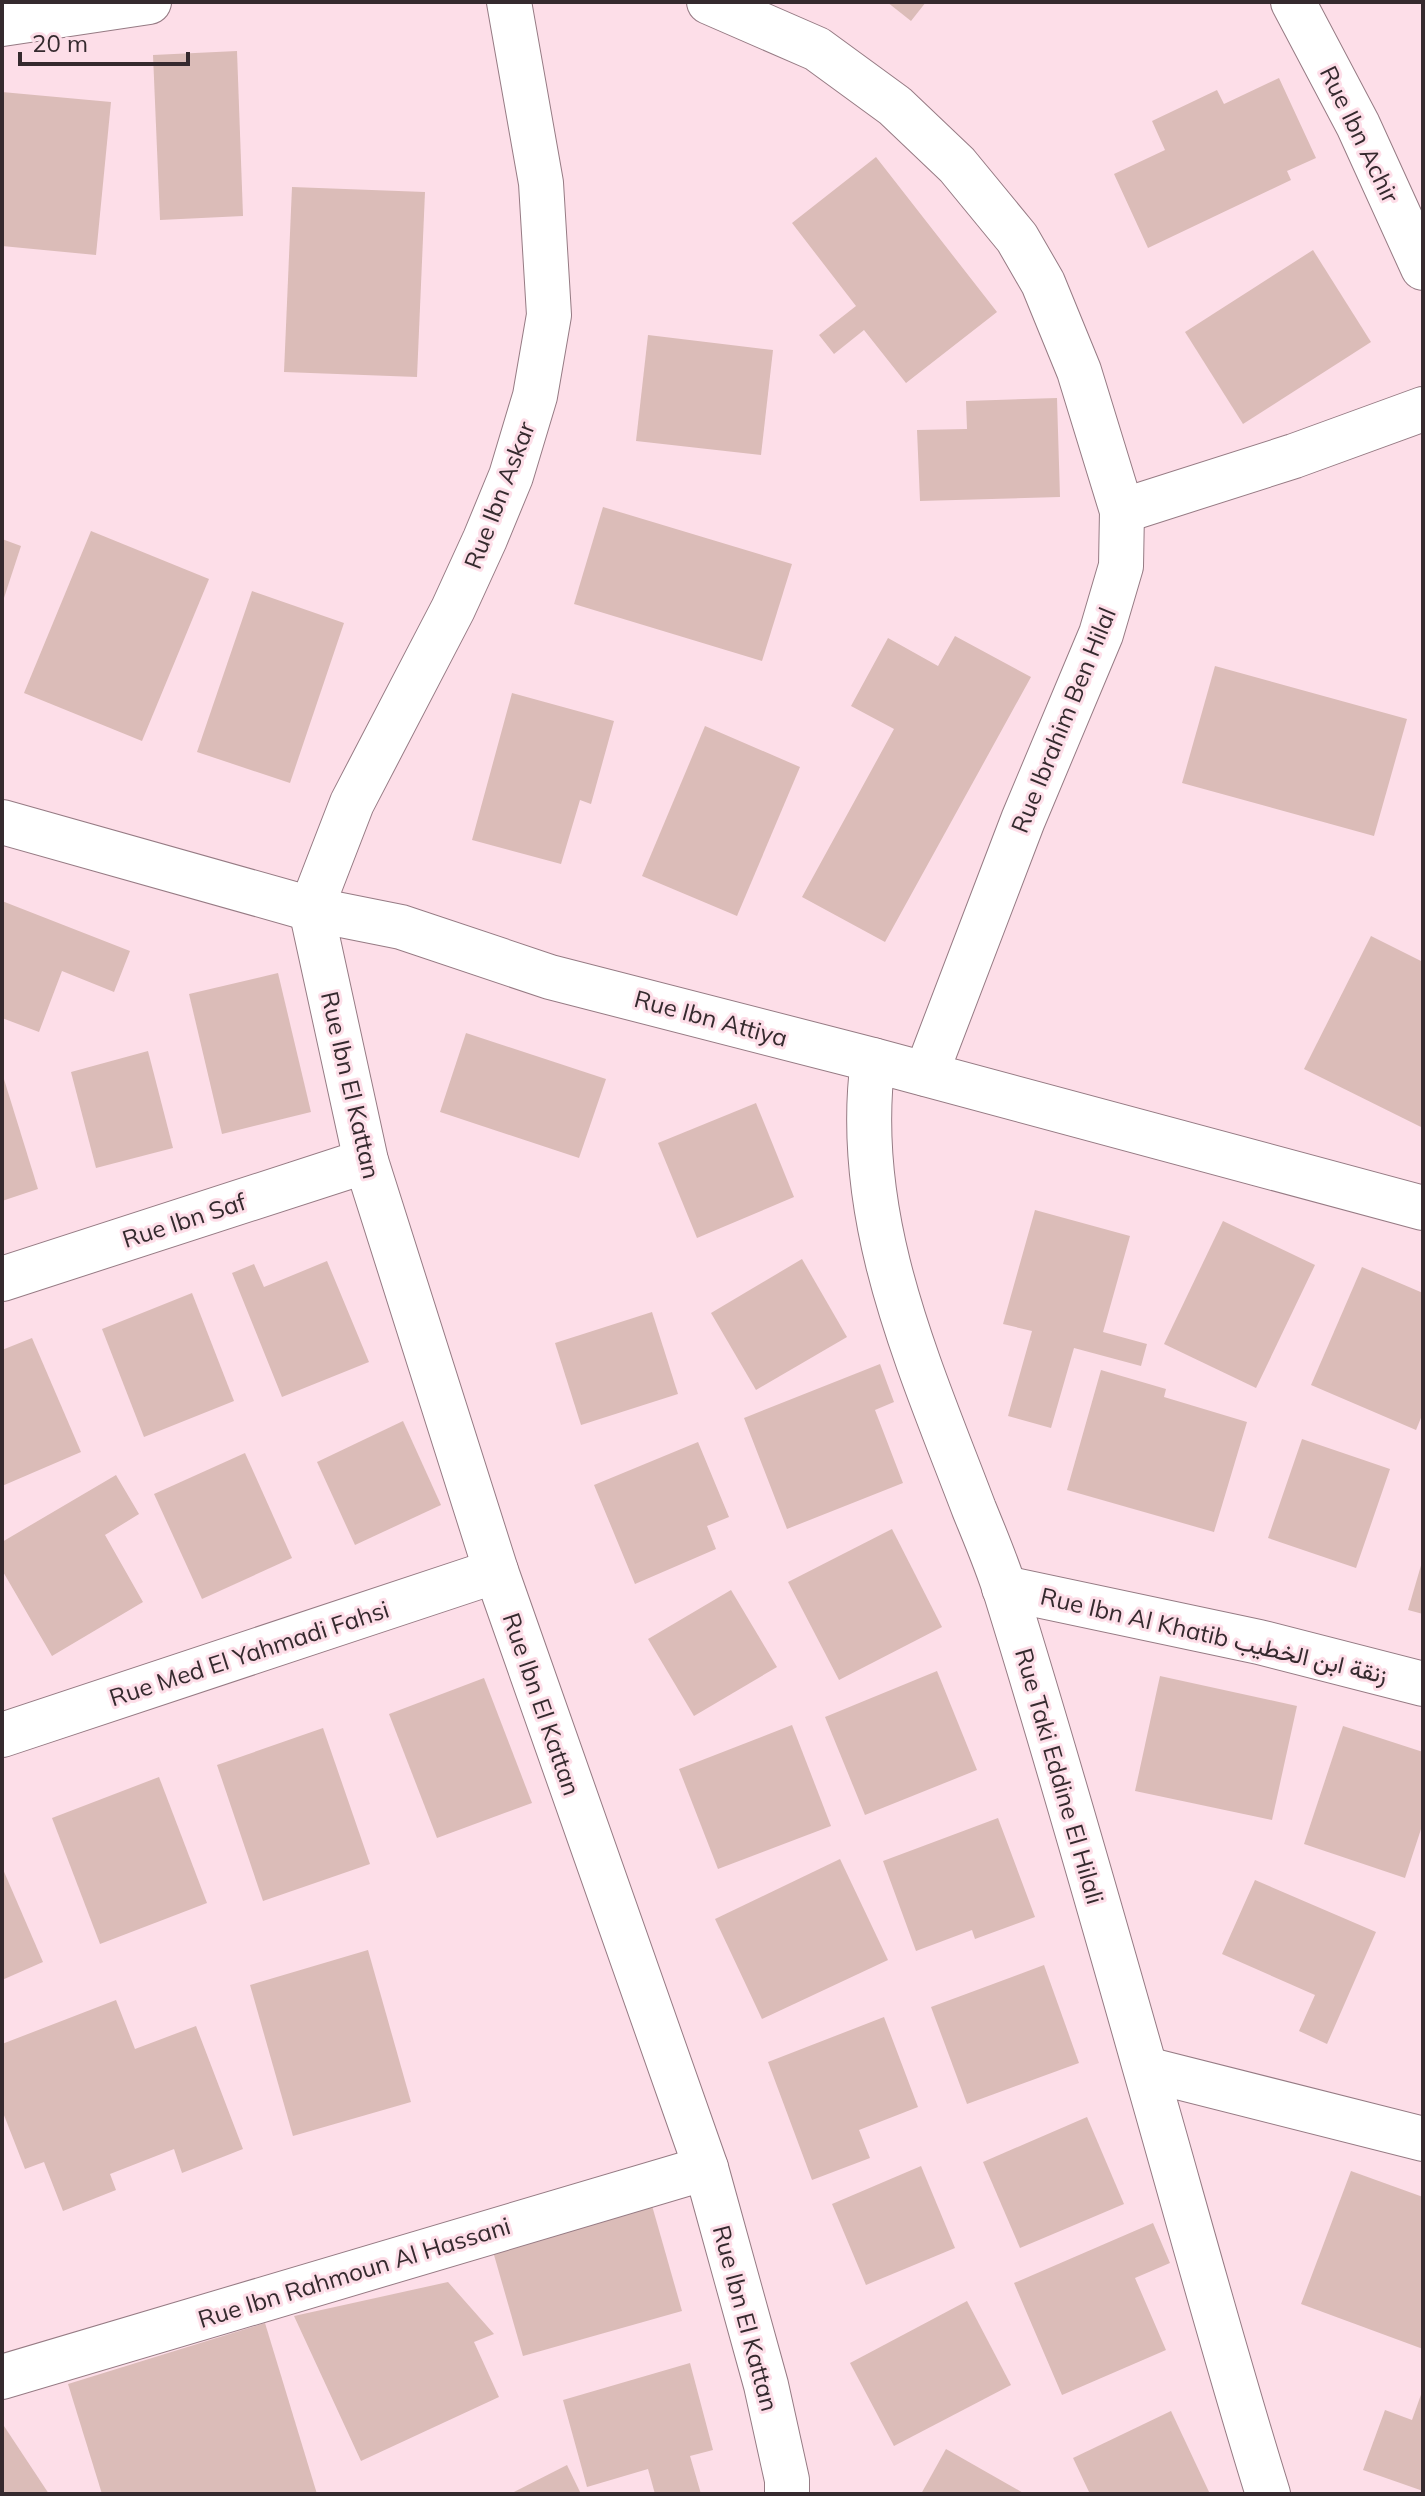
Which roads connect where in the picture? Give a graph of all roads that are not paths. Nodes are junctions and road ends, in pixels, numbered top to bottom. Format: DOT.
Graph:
graph roads {
  1 [pos="149,2"];
  2 [pos="509,2"];
  3 [pos="709,2"];
  4 [pos="1293,2"];
  5 [pos="2,24"];
  6 [pos="1423,268"];
  7 [pos="1423,409"];
  8 [pos="1122,511"];
  9 [pos="2,822"];
  10 [pos="311,909"];
  11 [pos="873,1060"];
  12 [pos="926,1074"];
  13 [pos="366,1161"];
  14 [pos="1423,1208"];
  15 [pos="2,1279"];
  16 [pos="496,1571"];
  17 [pos="1004,1588"];
  18 [pos="1423,1684"];
  19 [pos="2,1735"];
  20 [pos="1146,2069"];
  21 [pos="1423,2139"];
  22 [pos="706,2168"];
  23 [pos="2,2377"];
  24 [pos="787,2494"];
  25 [pos="1268,2494"];
  1 -- 5 [label="street"];
  2 -- 10 [label="street, Rue Ibn Askar"];
  3 -- 8 [label="street, Rue Ibrahim Ben Hilal"];
  4 -- 6 [label="street, Rue Ibn Achir"];
  7 -- 8 [label="street"];
  8 -- 12 [label="street, Rue Ibrahim Ben Hilal"];
  9 -- 10 [label="street, Rue Ibn Attiya"];
  10 -- 11 [label="street, Rue Ibn Attiya"];
  10 -- 13 [label="street, Rue Ibn El Kattan"];
  11 -- 12 [label="street, Rue Ibn Attiya"];
  11 -- 17 [label="street, Rue Taki Eddine El Hilali"];
  12 -- 14 [label="street, Rue Ibn Attiya"];
  13 -- 15 [label="street, Rue Ibn Saf"];
  13 -- 16 [label="street, Rue Ibn El Kattan"];
  16 -- 19 [label="street, Rue Med El Yahmadi Fahsi"];
  16 -- 22 [label="street, Rue Ibn El Kattan"];
  17 -- 18 [label="street, Rue Ibn Al Khatib زنقة ابن الخطيب"];
  17 -- 20 [label="street, Rue Taki Eddine El Hilali"];
  20 -- 21 [label="street"];
  20 -- 25 [label="street, Rue Taki Eddine El Hilali"];
  22 -- 23 [label="street, Rue Ibn Rahmoun Al Hassani"];
  22 -- 24 [label="street, Rue Ibn El Kattan"];
}
